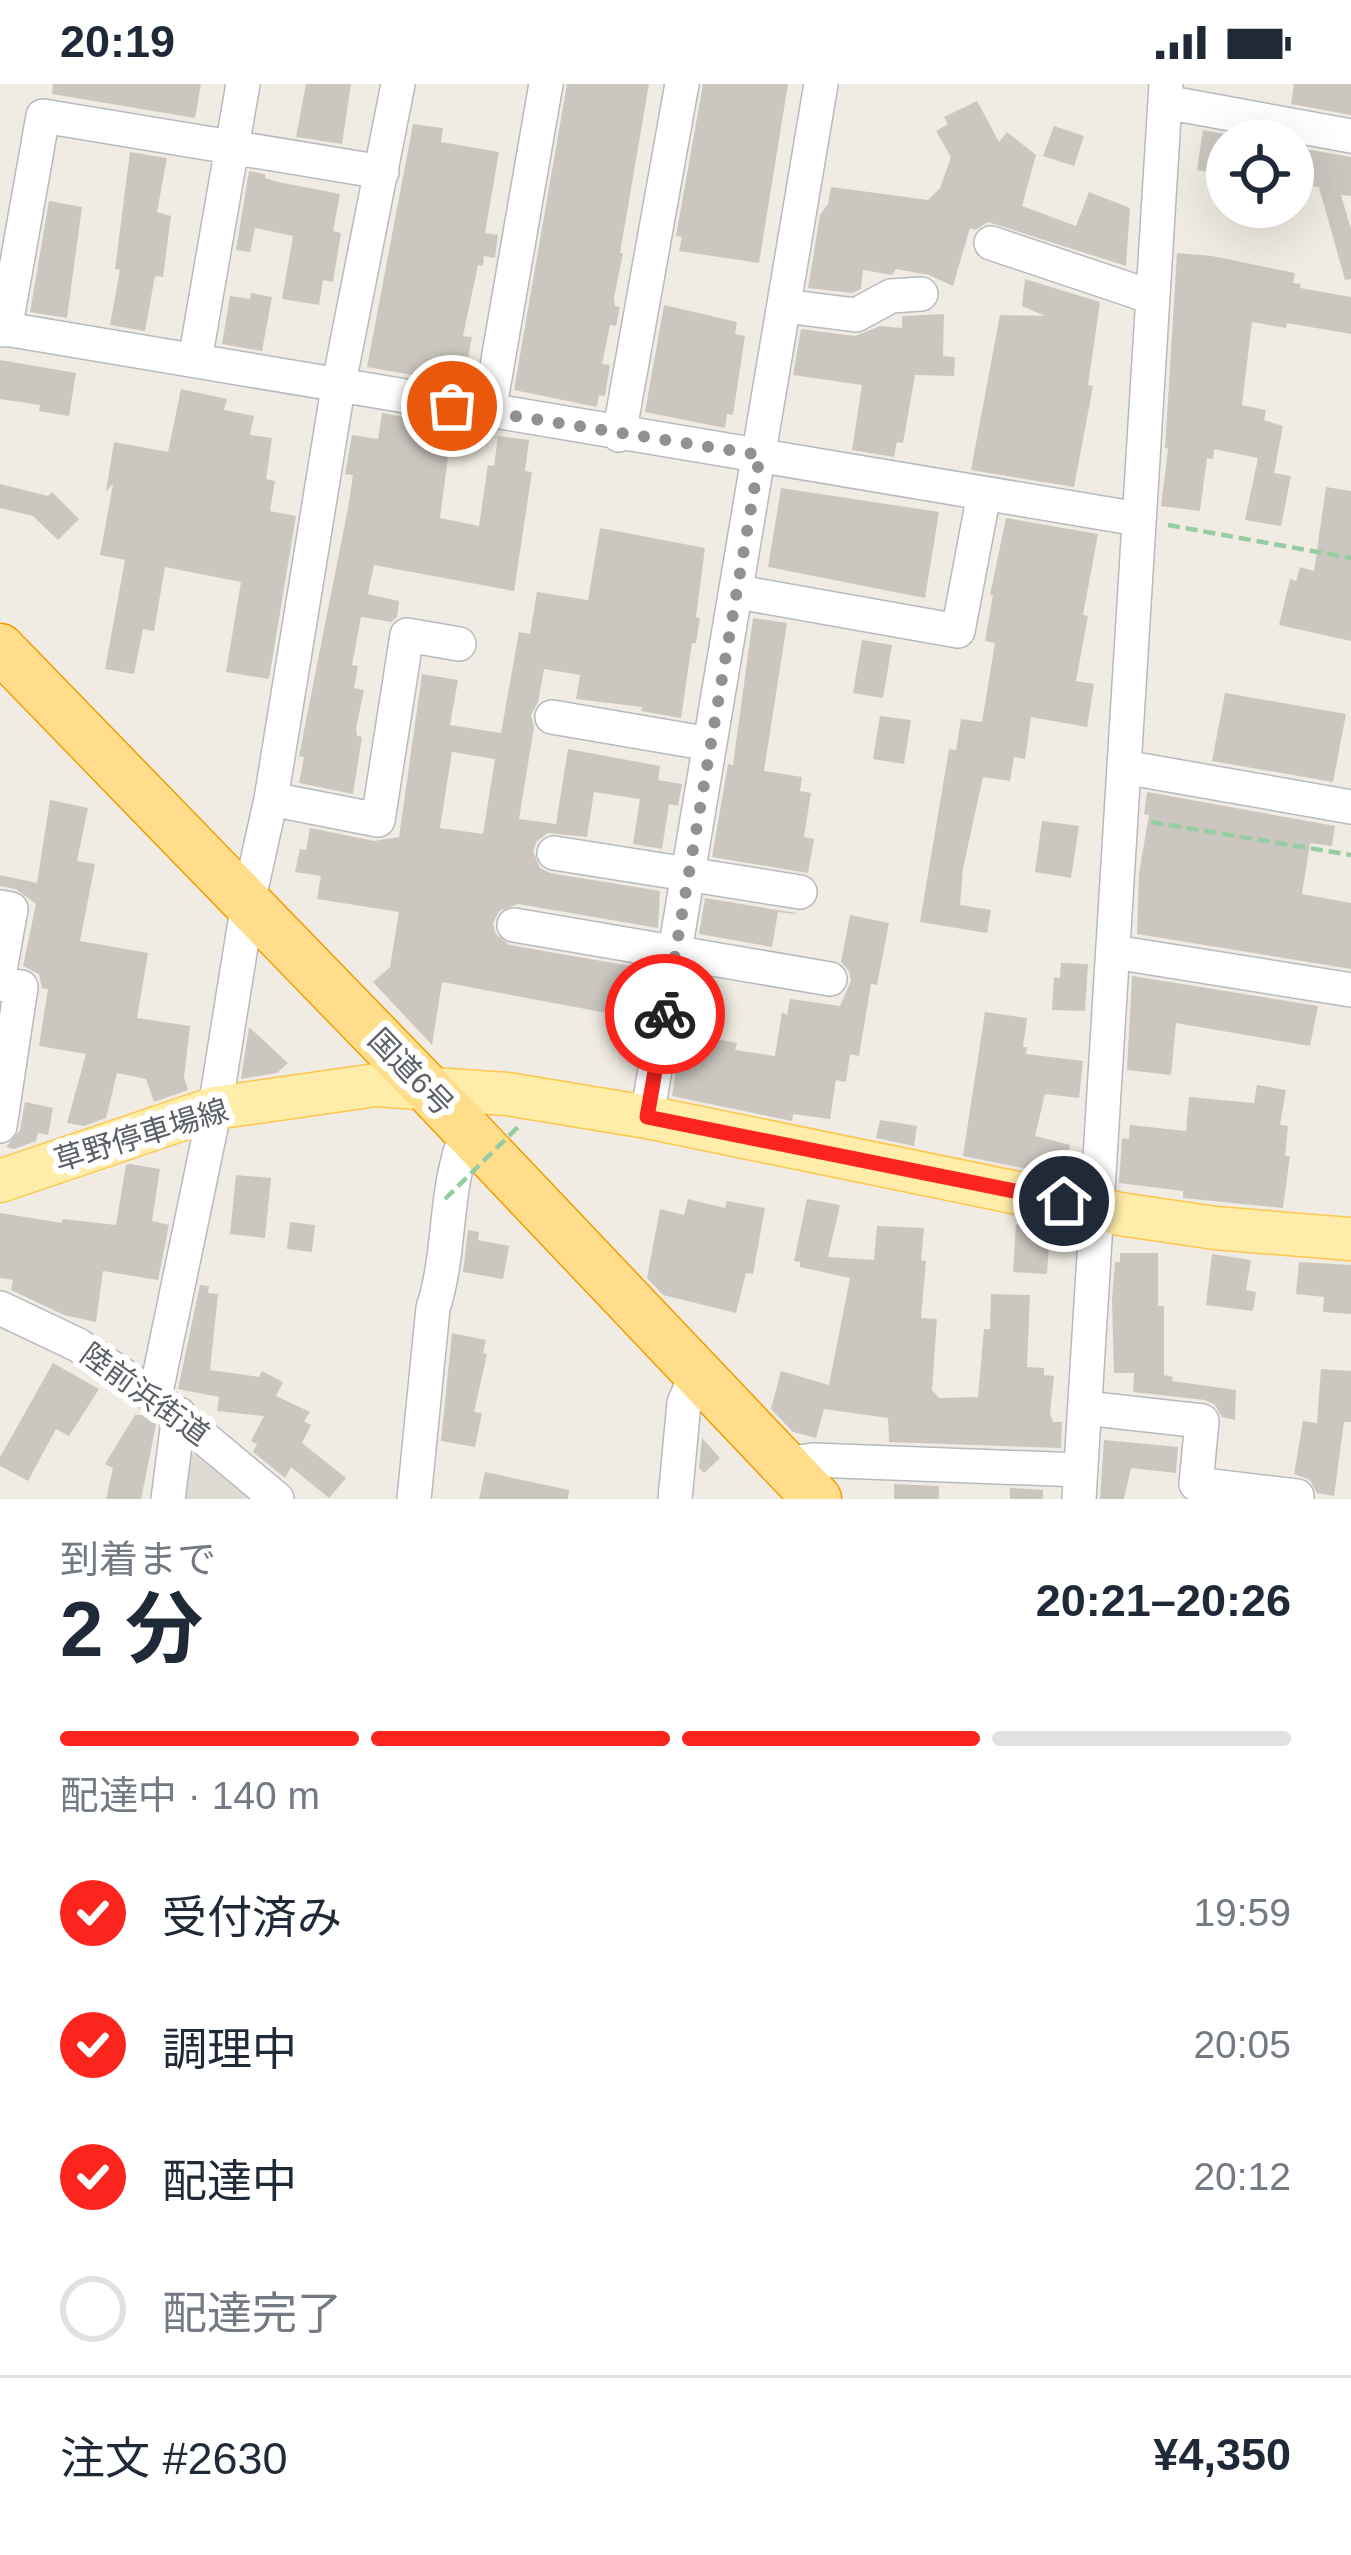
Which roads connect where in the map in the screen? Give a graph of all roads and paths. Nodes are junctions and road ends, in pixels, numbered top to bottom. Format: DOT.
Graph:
graph roads {
  1 [pos="243,84"];
  2 [pos="398,84"];
  3 [pos="546,84"];
  4 [pos="682,84"];
  5 [pos="821,84"];
  6 [pos="1166,93"];
  7 [pos="1351,136"];
  8 [pos="232,149"];
  9 [pos="382,172"];
  10 [pos="991,243"];
  11 [pos="921,294"];
  12 [pos="1152,297"];
  13 [pos="784,306"];
  14 [pos="3,329"];
  15 [pos="195,360"];
  16 [pos="338,388"];
  17 [pos="489,412"];
  18 [pos="619,434"];
  19 [pos="760,455"];
  20 [pos="984,494"];
  21 [pos="1138,520"];
  22 [pos="1351,557"];
  23 [pos="738,592"];
  24 [pos="459,644"];
  25 [pos="0,648"];
  26 [pos="552,717"];
  27 [pos="710,744"];
  28 [pos="1124,767"];
  29 [pos="271,800"];
  30 [pos="1351,807"];
  31 [pos="1121,818"];
  32 [pos="554,853"];
  33 [pos="1351,854"];
  34 [pos="688,875"];
  35 [pos="800,892"];
  36 [pos="248,903"];
  37 [pos="0,907"];
  38 [pos="514,925"];
  39 [pos="1114,952"];
  40 [pos="676,954"];
  41 [pos="0,970"];
  42 [pos="830,979"];
  43 [pos="0,984"];
  44 [pos="1351,990"];
  45 [pos="427,1088"];
  46 [pos="215,1108"];
  47 [pos="647,1117"];
  48 [pos="0,1126"];
  49 [pos="519,1126"];
  50 [pos="468,1131"];
  51 [pos="0,1181"];
  52 [pos="445,1199"];
  53 [pos="1097,1209"];
  54 [pos="1349,1231"];
  55 [pos="0,1308"];
  56 [pos="697,1373"];
  57 [pos="167,1406"];
  58 [pos="1085,1408"];
  59 [pos="784,1464"];
  60 [pos="1080,1484"];
  61 [pos="1297,1496"];
  62 [pos="168,1499"];
  63 [pos="277,1499"];
  64 [pos="414,1499"];
  65 [pos="675,1499"];
  66 [pos="818,1499"];
  1 -- 8 [label="street"];
  2 -- 9 [label="street"];
  3 -- 17 [label="street"];
  4 -- 18 [label="street"];
  5 -- 13 [label="street"];
  6 -- 7 [label="street"];
  6 -- 12 [label="street"];
  8 -- 9 [label="street"];
  8 -- 14 [label="street"];
  8 -- 15 [label="street"];
  9 -- 16 [label="street"];
  10 -- 12 [label="street"];
  11 -- 13 [label="street"];
  12 -- 21 [label="street"];
  13 -- 19 [label="street"];
  14 -- 15 [label="street"];
  15 -- 16 [label="street"];
  16 -- 17 [label="street"];
  16 -- 29 [label="street"];
  17 -- 18 [label="street"];
  18 -- 19 [label="street"];
  19 -- 20 [label="street"];
  19 -- 23 [label="street"];
  20 -- 21 [label="street"];
  20 -- 23 [label="street"];
  21 -- 22 [label="path"];
  21 -- 28 [label="street"];
  23 -- 27 [label="street"];
  24 -- 29 [label="street"];
  25 -- 36 [label="highway, 国道6号"];
  26 -- 27 [label="street"];
  27 -- 34 [label="street"];
  28 -- 30 [label="street"];
  28 -- 31 [label="street"];
  29 -- 36 [label="street"];
  31 -- 33 [label="path"];
  31 -- 39 [label="street"];
  32 -- 34 [label="street"];
  34 -- 35 [label="street"];
  34 -- 40 [label="street"];
  36 -- 45 [label="highway, 国道6号"];
  36 -- 46 [label="street"];
  37 -- 41 [label="street"];
  38 -- 40 [label="street"];
  39 -- 44 [label="street"];
  39 -- 53 [label="street"];
  40 -- 42 [label="street"];
  40 -- 47 [label="street"];
  43 -- 48 [label="street"];
  45 -- 46 [label="main road, 草野停車場線"];
  45 -- 47 [label="main road, 草野停車場線"];
  45 -- 50 [label="highway, 国道6号"];
  46 -- 51 [label="main road, 草野停車場線"];
  46 -- 57 [label="street"];
  47 -- 53 [label="main road, 草野停車場線"];
  49 -- 52 [label="path, bridge"];
  50 -- 56 [label="highway, 国道6号"];
  50 -- 64 [label="street"];
  53 -- 54 [label="main road, 草野停車場線"];
  53 -- 58 [label="street"];
  55 -- 57 [label="street, 陸前浜街道"];
  56 -- 59 [label="highway, 国道6号"];
  56 -- 65 [label="street"];
  57 -- 62 [label="street"];
  57 -- 63 [label="street, 陸前浜街道"];
  58 -- 60 [label="street"];
  58 -- 61 [label="street"];
  59 -- 60 [label="street"];
  59 -- 66 [label="highway, 国道6号"];
}
